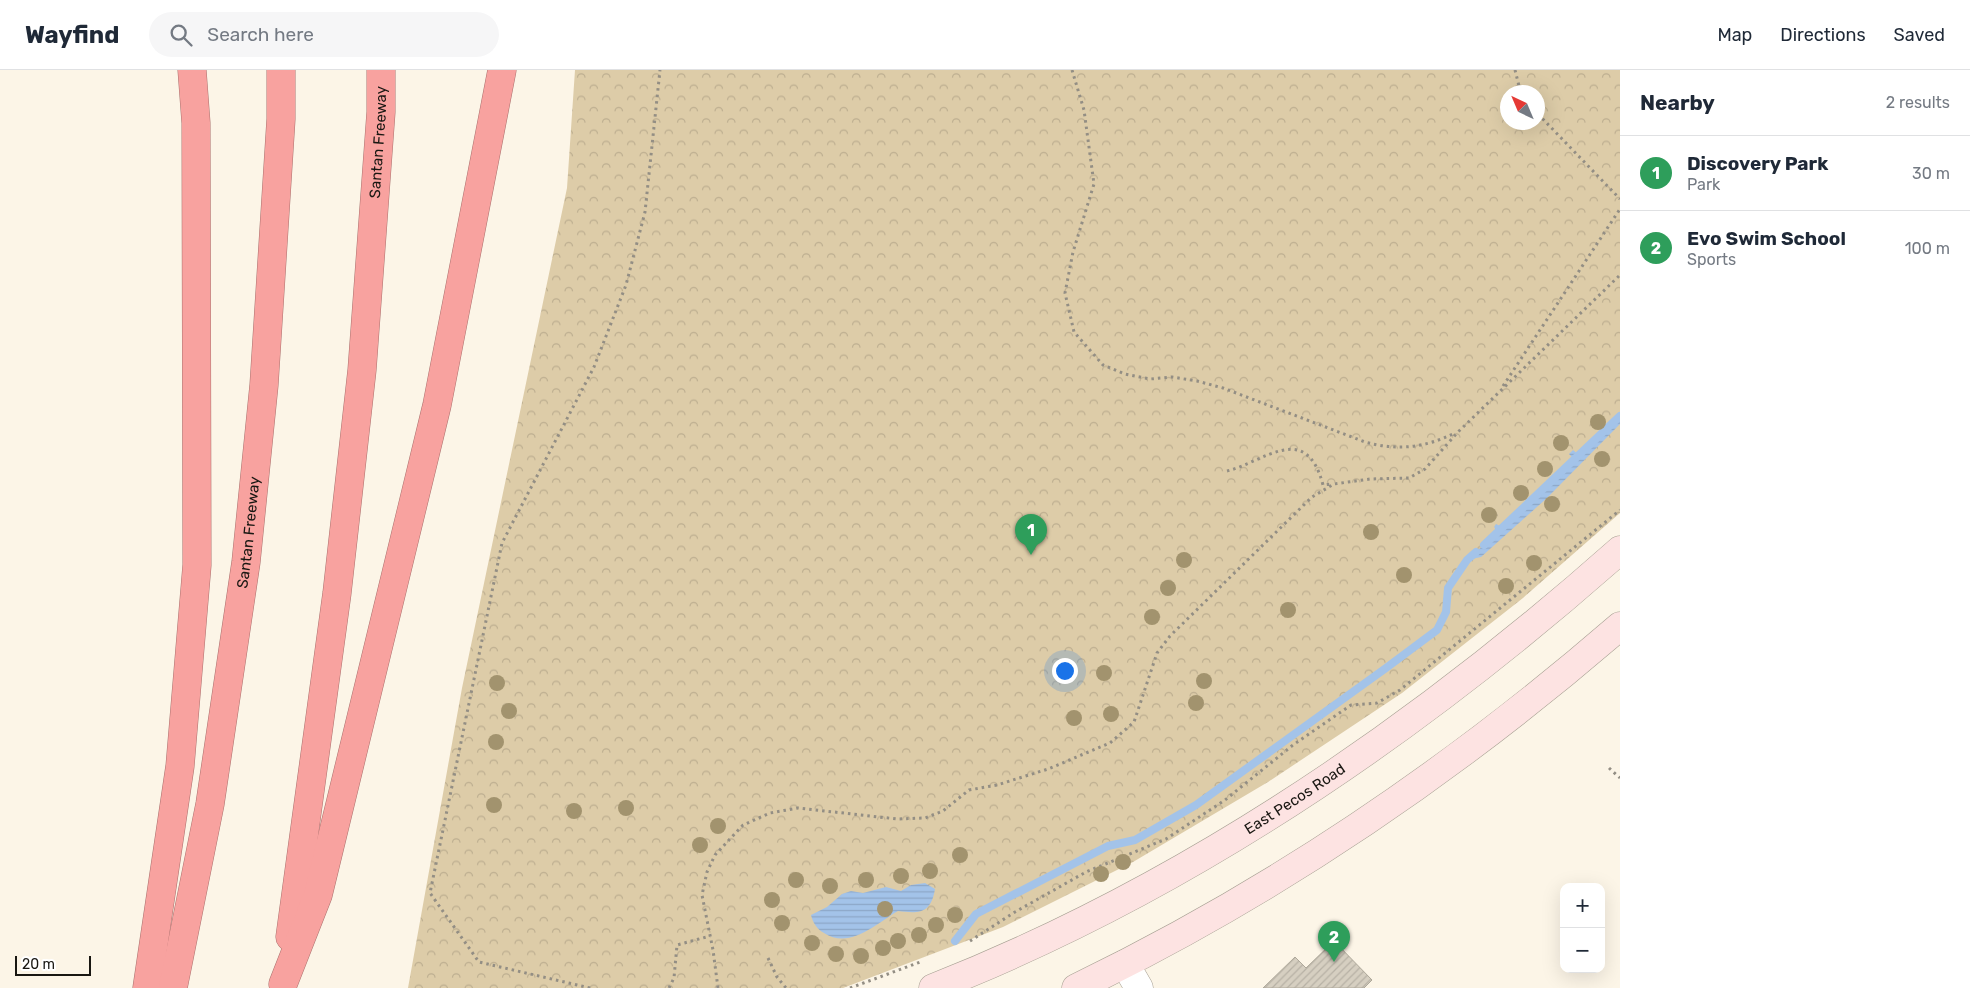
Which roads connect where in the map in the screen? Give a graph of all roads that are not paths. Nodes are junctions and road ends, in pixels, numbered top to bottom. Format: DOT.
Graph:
graph roads {
  1 [pos="192,70"];
  2 [pos="281,70"];
  3 [pos="381,70"];
  4 [pos="502,70"];
  5 [pos="1620,550"];
  6 [pos="1620,626"];
  7 [pos="1125,964"];
  8 [pos="283,986"];
  9 [pos="147,988"];
  10 [pos="173,988"];
  11 [pos="933,988"];
  12 [pos="1076,988"];
  13 [pos="1139,988"];
  1 -- 9 [label="highway"];
  2 -- 10 [label="highway, Santan Freeway"];
  3 -- 8 [label="highway, Santan Freeway"];
  4 -- 8 [label="highway"];
  5 -- 11 [label="main road, East Pecos Road"];
  6 -- 7 [label="main road"];
  7 -- 12 [label="main road"];
  7 -- 13 [label="street"];
}
